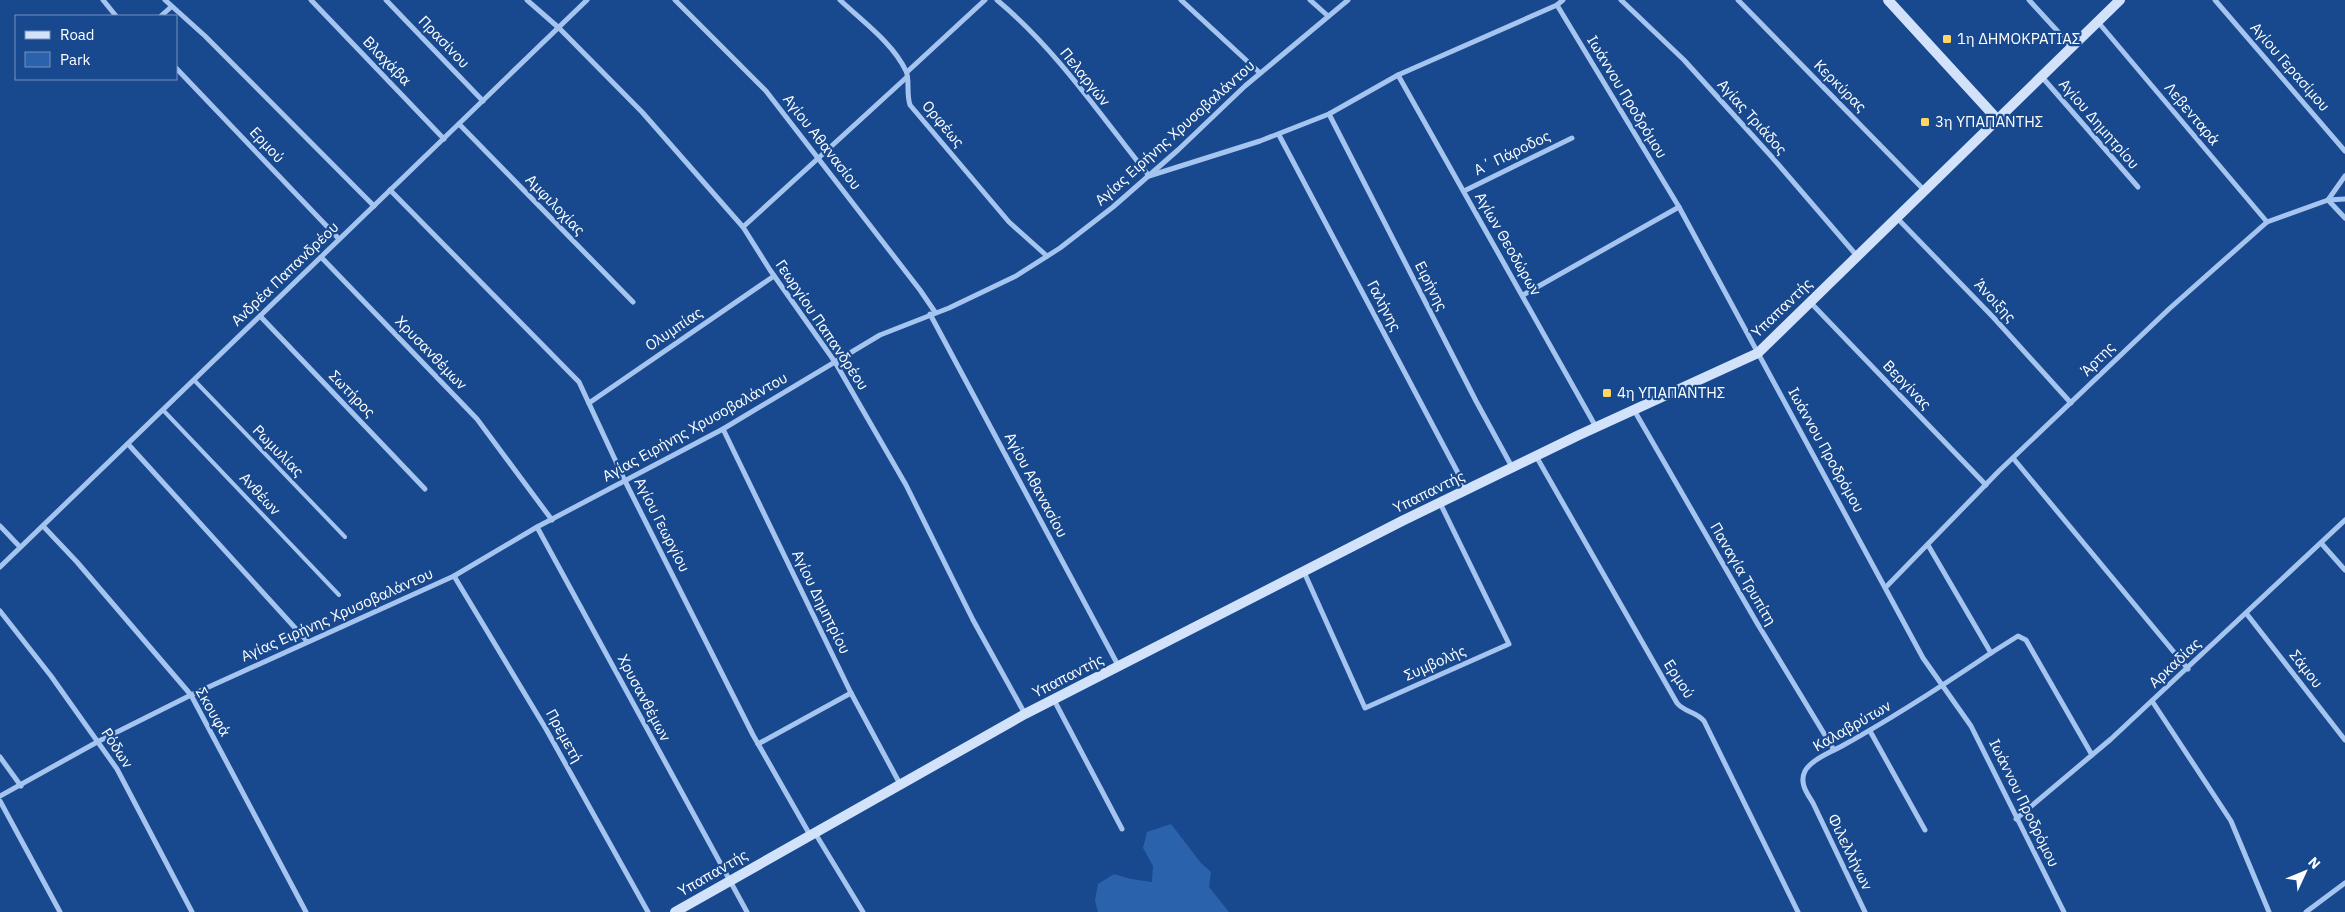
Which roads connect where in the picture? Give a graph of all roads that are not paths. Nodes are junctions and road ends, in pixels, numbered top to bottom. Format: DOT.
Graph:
graph roads {
  1 [pos="102,0"];
  2 [pos="165,0"];
  3 [pos="311,0"];
  4 [pos="386,0"];
  5 [pos="527,0"];
  6 [pos="588,0"];
  7 [pos="675,0"];
  8 [pos="840,0"];
  9 [pos="985,0"];
  10 [pos="997,0"];
  11 [pos="1181,0"];
  12 [pos="1310,0"];
  13 [pos="1348,0"];
  14 [pos="1563,0"];
  15 [pos="1621,0"];
  16 [pos="1738,0"];
  17 [pos="1888,0"];
  18 [pos="2030,0"];
  19 [pos="2120,0"];
  20 [pos="2215,0"];
  21 [pos="1556,5"];
  22 [pos="171,7"];
  23 [pos="115,15"];
  24 [pos="162,15"];
  25 [pos="1328,16"];
  26 [pos="2098,22"];
  27 [pos="559,28"];
  28 [pos="2072,47"];
  29 [pos="178,70"];
  30 [pos="1260,74"];
  31 [pos="1398,74"];
  32 [pos="907,75"];
  33 [pos="2042,77"];
  34 [pos="483,101"];
  35 [pos="1329,114"];
  36 [pos="1997,120"];
  37 [pos="459,124"];
  38 [pos="1279,134"];
  39 [pos="1572,138"];
  40 [pos="444,139"];
  41 [pos="2345,151"];
  42 [pos="818,157"];
  43 [pos="1149,176"];
  44 [pos="2345,176"];
  45 [pos="2138,187"];
  46 [pos="390,190"];
  47 [pos="1464,191"];
  48 [pos="1925,191"];
  49 [pos="2345,199"];
  50 [pos="2328,200"];
  51 [pos="374,206"];
  52 [pos="1679,207"];
  53 [pos="1897,218"];
  54 [pos="2345,218"];
  55 [pos="2267,222"];
  56 [pos="743,227"];
  57 [pos="339,239"];
  58 [pos="1047,256"];
  59 [pos="321,257"];
  60 [pos="1857,257"];
  61 [pos="774,276"];
  62 [pos="1522,295"];
  63 [pos="633,302"];
  64 [pos="1810,302"];
  65 [pos="933,313"];
  66 [pos="260,316"];
  67 [pos="1758,352"];
  68 [pos="835,362"];
  69 [pos="194,380"];
  70 [pos="589,403"];
  71 [pos="2071,403"];
  72 [pos="163,410"];
  73 [pos="1634,410"];
  74 [pos="1596,427"];
  75 [pos="723,429"];
  76 [pos="128,444"];
  77 [pos="1536,456"];
  78 [pos="2013,458"];
  79 [pos="1512,468"];
  80 [pos="625,481"];
  81 [pos="1986,484"];
  82 [pos="425,489"];
  83 [pos="1467,490"];
  84 [pos="1440,503"];
  85 [pos="552,520"];
  86 [pos="2345,520"];
  87 [pos="0,526"];
  88 [pos="43,526"];
  89 [pos="537,527"];
  90 [pos="345,537"];
  91 [pos="2321,544"];
  92 [pos="1928,545"];
  93 [pos="20,547"];
  94 [pos="0,567"];
  95 [pos="2345,570"];
  96 [pos="1304,572"];
  97 [pos="454,576"];
  98 [pos="1886,587"];
  99 [pos="339,595"];
  100 [pos="0,611"];
  101 [pos="2246,613"];
  102 [pos="307,640"];
  103 [pos="1991,653"];
  104 [pos="1119,667"];
  105 [pos="2188,669"];
  106 [pos="1942,686"];
  107 [pos="851,693"];
  108 [pos="191,695"];
  109 [pos="1054,700"];
  110 [pos="2152,701"];
  111 [pos="1025,714"];
  112 [pos="1870,730"];
  113 [pos="2345,740"];
  114 [pos="99,741"];
  115 [pos="758,744"];
  116 [pos="1834,750"];
  117 [pos="2092,755"];
  118 [pos="0,758"];
  119 [pos="900,784"];
  120 [pos="21,786"];
  121 [pos="0,796"];
  122 [pos="0,801"];
  123 [pos="1813,802"];
  124 [pos="2016,818"];
  125 [pos="1122,829"];
  126 [pos="1925,830"];
  127 [pos="813,834"];
  128 [pos="729,881"];
  129 [pos="2345,883"];
  130 [pos="688,909"];
  131 [pos="60,912"];
  132 [pos="192,912"];
  133 [pos="306,912"];
  134 [pos="648,912"];
  135 [pos="675,912"];
  136 [pos="747,912"];
  137 [pos="863,912"];
  138 [pos="1798,912"];
  139 [pos="1865,912"];
  140 [pos="2064,912"];
  141 [pos="2269,912"];
  142 [pos="2306,912"];
  1 -- 23 [label="street"];
  2 -- 22 [label="street"];
  3 -- 40 [label="street, Βλαχάβα"];
  4 -- 34 [label="street, Πρασίνου"];
  5 -- 27 [label="street, Γεωργίου Παπανδρέου"];
  6 -- 27 [label="street, Ανδρέα Παπανδρέου"];
  7 -- 42 [label="street, Αγίου Αθανασίου"];
  8 -- 32 [label="street"];
  9 -- 32 [label="street"];
  10 -- 43 [label="street, Πελαργών"];
  11 -- 30 [label="street"];
  12 -- 25 [label="street"];
  13 -- 25 [label="street, Αγίας Ειρήνης Χρυσοβαλάντου"];
  14 -- 21 [label="street"];
  15 -- 60 [label="street, Αγίας Τριάδος"];
  16 -- 48 [label="street, Κερκύρας"];
  17 -- 36 [label="street"];
  18 -- 28 [label="street"];
  19 -- 26 [label="street, Υπαπαντής"];
  20 -- 41 [label="street, Αγίου Γερασίμου"];
  21 -- 31 [label="street"];
  21 -- 52 [label="street, Ιωάννου Προδρόμου"];
  22 -- 24 [label="street"];
  22 -- 51 [label="street"];
  25 -- 30 [label="street, Αγίας Ειρήνης Χρυσοβαλάντου"];
  26 -- 28 [label="street, Υπαπαντής"];
  26 -- 55 [label="street, Λεβενταρά"];
  27 -- 34 [label="street, Ανδρέα Παπανδρέου"];
  27 -- 56 [label="street, Γεωργίου Παπανδρέου"];
  28 -- 33 [label="street, Υπαπαντής"];
  29 -- 57 [label="street, Ερμού"];
  30 -- 43 [label="street, Αγίας Ειρήνης Χρυσοβαλάντου"];
  31 -- 35 [label="street"];
  31 -- 47 [label="street, Αγίων Θεοδώρων"];
  32 -- 42 [label="street"];
  32 -- 58 [label="street, Ορφέως"];
  33 -- 36 [label="street, Υπαπαντής"];
  33 -- 45 [label="street, Αγίου Δημητρίου"];
  34 -- 37 [label="street, Ανδρέα Παπανδρέου"];
  35 -- 38 [label="street"];
  35 -- 79 [label="street, Ειρήνης"];
  36 -- 48 [label="street, Υπαπαντής"];
  37 -- 40 [label="street, Ανδρέα Παπανδρέου"];
  37 -- 63 [label="street, Αμφιλοχίας"];
  38 -- 43 [label="street"];
  38 -- 83 [label="street, Γαλήνης"];
  39 -- 47 [label="street, Α΄ Πάροδος"];
  40 -- 46 [label="street, Ανδρέα Παπανδρέου"];
  42 -- 56 [label="street"];
  42 -- 65 [label="street, Αγίου Αθανασίου"];
  43 -- 58 [label="street, Αγίας Ειρήνης Χρυσοβαλάντου"];
  44 -- 50 [label="street"];
  46 -- 51 [label="street, Ανδρέα Παπανδρέου"];
  46 -- 70 [label="street, Αγίου Γεωργίου"];
  47 -- 62 [label="street, Αγίων Θεοδώρων"];
  48 -- 53 [label="street, Υπαπαντής"];
  49 -- 50 [label="street, Άρτης"];
  50 -- 54 [label="street"];
  50 -- 55 [label="street, Άρτης"];
  51 -- 57 [label="street, Ανδρέα Παπανδρέου"];
  52 -- 62 [label="street"];
  52 -- 67 [label="street, Ιωάννου Προδρόμου"];
  53 -- 60 [label="street, Υπαπαντής"];
  53 -- 71 [label="street, Άνοιξης"];
  55 -- 71 [label="street, Άρτης"];
  56 -- 61 [label="street, Γεωργίου Παπανδρέου"];
  57 -- 59 [label="street, Ανδρέα Παπανδρέου"];
  58 -- 65 [label="street, Αγίας Ειρήνης Χρυσοβαλάντου"];
  59 -- 66 [label="street, Ανδρέα Παπανδρέου"];
  59 -- 85 [label="street, Χρυσανθέμων"];
  60 -- 64 [label="street, Υπαπαντής"];
  61 -- 68 [label="street, Γεωργίου Παπανδρέου"];
  61 -- 70 [label="street, Ολυμπίας"];
  62 -- 74 [label="street, Αγίων Θεοδώρων"];
  64 -- 67 [label="street, Υπαπαντής"];
  64 -- 81 [label="street, Βεργίνας"];
  65 -- 68 [label="street, Αγίας Ειρήνης Χρυσοβαλάντου"];
  65 -- 104 [label="street, Αγίου Αθανασίου"];
  66 -- 69 [label="street, Ανδρέα Παπανδρέου"];
  66 -- 82 [label="street, Σωτήρος"];
  67 -- 73 [label="street, Υπαπαντής"];
  67 -- 98 [label="street, Ιωάννου Προδρόμου"];
  68 -- 75 [label="street, Αγίας Ειρήνης Χρυσοβαλάντου"];
  68 -- 111 [label="street, Γεωργίου Παπανδρέου"];
  69 -- 72 [label="street, Ανδρέα Παπανδρέου"];
  69 -- 90 [label="lane, Ρωμυλίας"];
  70 -- 80 [label="street, Αγίου Γεωργίου"];
  71 -- 78 [label="street, Άρτης"];
  72 -- 76 [label="street, Ανδρέα Παπανδρέου"];
  72 -- 99 [label="lane, Ανθέων"];
  73 -- 74 [label="street, Υπαπαντής"];
  73 -- 116 [label="street, Παναγία Τρυπίτη"];
  74 -- 77 [label="street, Υπαπαντής"];
  75 -- 80 [label="street, Αγίας Ειρήνης Χρυσοβαλάντου"];
  75 -- 107 [label="street, Αγίου Δημητρίου"];
  76 -- 88 [label="street, Ανδρέα Παπανδρέου"];
  76 -- 102 [label="street"];
  77 -- 79 [label="street, Υπαπαντής"];
  77 -- 138 [label="street, Ερμού"];
  78 -- 81 [label="street, Άρτης"];
  78 -- 105 [label="street"];
  79 -- 83 [label="street, Υπαπαντής"];
  80 -- 85 [label="street, Αγίας Ειρήνης Χρυσοβαλάντου"];
  80 -- 115 [label="street, Αγίου Γεωργίου"];
  81 -- 92 [label="street, Άρτης"];
  83 -- 84 [label="street, Υπαπαντής"];
  84 -- 96 [label="street, Υπαπαντής"];
  84 -- 96 [label="street, Συμβολής"];
  85 -- 89 [label="street, Αγίας Ειρήνης Χρυσοβαλάντου"];
  86 -- 91 [label="street, Αρκαδίας"];
  87 -- 93 [label="street"];
  88 -- 93 [label="street, Ανδρέα Παπανδρέου"];
  88 -- 108 [label="street, Σκουφά"];
  89 -- 97 [label="street, Αγίας Ειρήνης Χρυσοβαλάντου"];
  89 -- 128 [label="street, Χρυσανθέμων"];
  91 -- 95 [label="street"];
  91 -- 101 [label="street, Αρκαδίας"];
  92 -- 98 [label="street, Άρτης"];
  92 -- 103 [label="street"];
  93 -- 94 [label="street, Ανδρέα Παπανδρέου"];
  96 -- 104 [label="street, Υπαπαντής"];
  97 -- 102 [label="street, Αγίας Ειρήνης Χρυσοβαλάντου"];
  97 -- 134 [label="street, Πρεμετή"];
  98 -- 106 [label="street, Ιωάννου Προδρόμου"];
  100 -- 114 [label="street, Ρόδων"];
  101 -- 105 [label="street, Αρκαδίας"];
  101 -- 113 [label="street, Σάμου"];
  102 -- 108 [label="street, Αγίας Ειρήνης Χρυσοβαλάντου"];
  103 -- 106 [label="street, Καλαβρύτων"];
  103 -- 117 [label="street, Καλαβρύτων"];
  104 -- 109 [label="street, Υπαπαντής"];
  105 -- 110 [label="street, Αρκαδίας"];
  106 -- 112 [label="street, Καλαβρύτων"];
  106 -- 124 [label="street, Ιωάννου Προδρόμου"];
  107 -- 115 [label="street"];
  107 -- 119 [label="street, Αγίου Δημητρίου"];
  108 -- 114 [label="street, Αγίας Ειρήνης Χρυσοβαλάντου"];
  108 -- 133 [label="street, Σκουφά"];
  109 -- 111 [label="street, Υπαπαντής"];
  109 -- 125 [label="street"];
  110 -- 117 [label="street, Αρκαδίας"];
  110 -- 141 [label="street"];
  111 -- 119 [label="street, Υπαπαντής"];
  112 -- 116 [label="street, Καλαβρύτων"];
  112 -- 126 [label="street"];
  114 -- 120 [label="street, Αγίας Ειρήνης Χρυσοβαλάντου"];
  114 -- 132 [label="street, Ρόδων"];
  115 -- 127 [label="street, Αγίου Γεωργίου"];
  116 -- 123 [label="street, Καλαβρύτων"];
  117 -- 124 [label="street, Αρκαδίας"];
  118 -- 120 [label="street"];
  119 -- 127 [label="street, Υπαπαντής"];
  120 -- 121 [label="street, Αγίας Ειρήνης Χρυσοβαλάντου"];
  122 -- 131 [label="street"];
  123 -- 139 [label="street, Φιλελλήνων"];
  124 -- 140 [label="street, Ιωάννου Προδρόμου"];
  127 -- 128 [label="street, Υπαπαντής"];
  127 -- 137 [label="street, Αγίου Γεωργίου"];
  128 -- 130 [label="street, Υπαπαντής"];
  128 -- 136 [label="street, Χρυσανθέμων"];
  129 -- 142 [label="street"];
  130 -- 135 [label="street, Υπαπαντής"];
}
